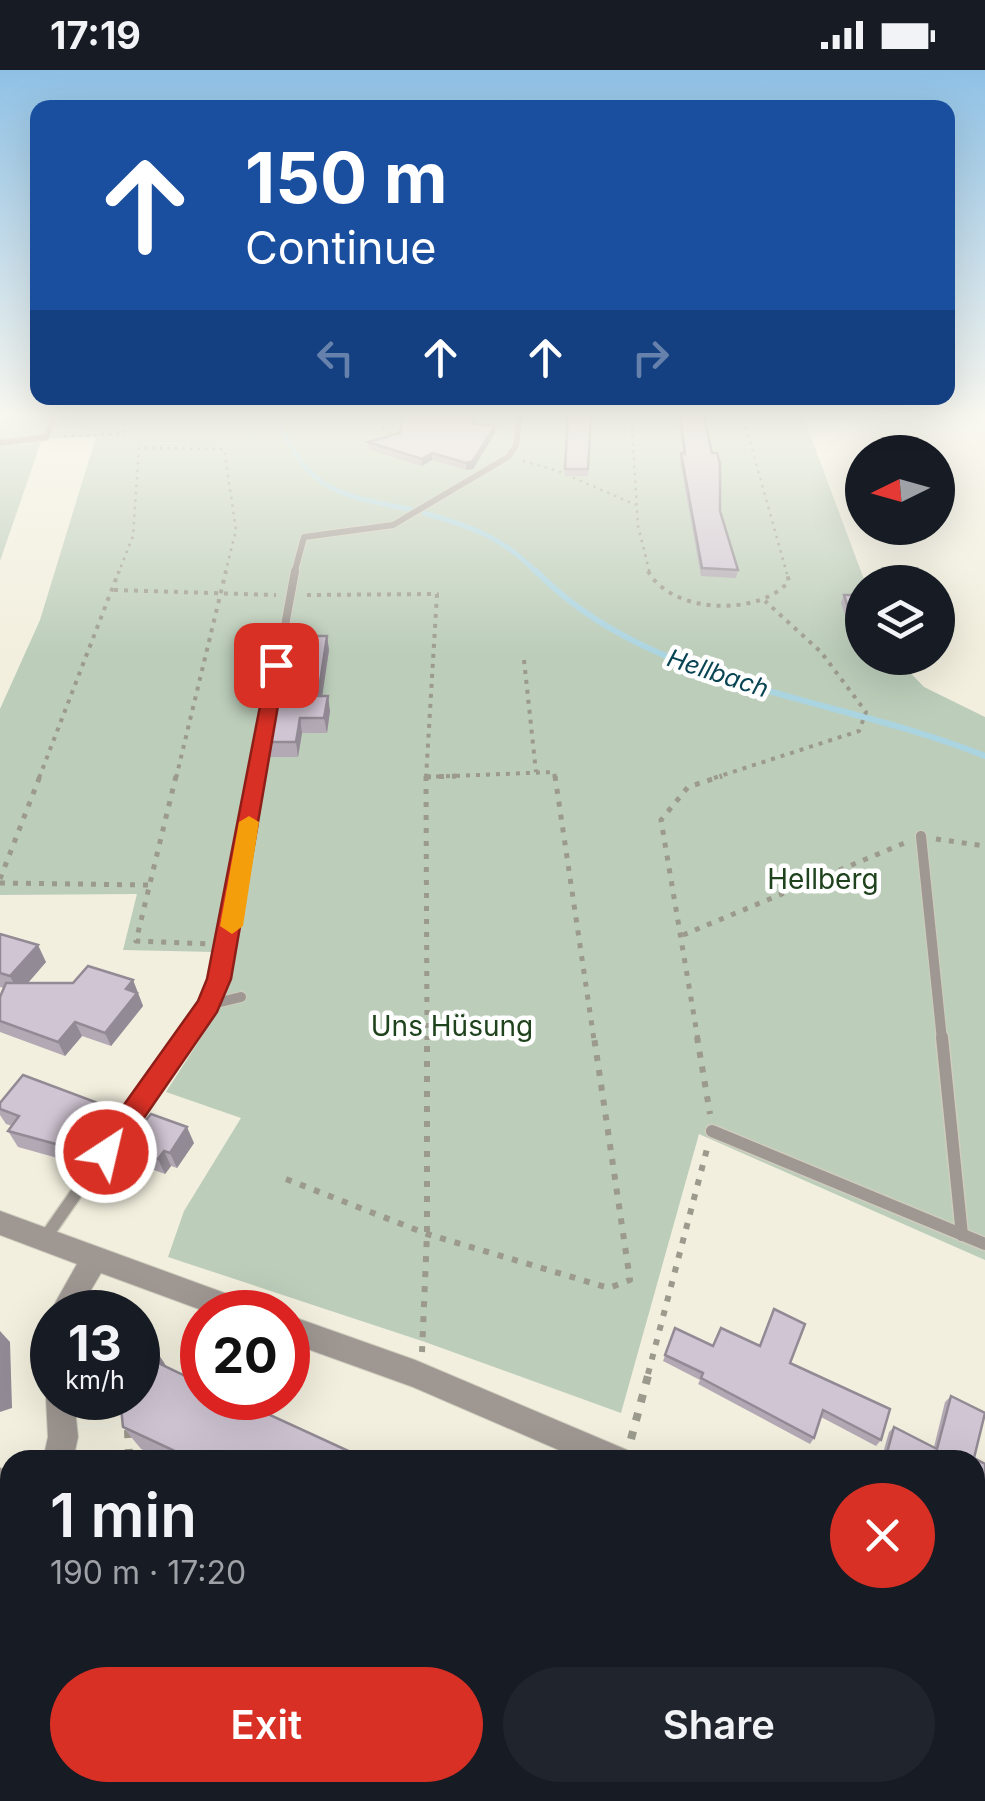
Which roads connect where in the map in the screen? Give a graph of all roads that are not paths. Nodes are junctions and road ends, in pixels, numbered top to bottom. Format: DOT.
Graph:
graph roads {
  1 [pos="449,494"];
  2 [pos="921,836"];
  3 [pos="241,998"];
  4 [pos="208,1006"];
  5 [pos="712,1131"];
  6 [pos="0,1222"];
  7 [pos="962,1235"];
  8 [pos="44,1239"];
  9 [pos="985,1244"];
  10 [pos="94,1260"];
  11 [pos="76,1290"];
  12 [pos="180,1290"];
  13 [pos="310,1337"];
  14 [pos="62,1420"];
  15 [pos="624,1448"];
  16 [pos="60,1450"];
  1 -- 4 [label="lane"];
  2 -- 7 [label="lane"];
  3 -- 4 [label="lane"];
  4 -- 8 [label="lane"];
  5 -- 7 [label="lane"];
  6 -- 8 [label="street"];
  7 -- 9 [label="lane"];
  8 -- 10 [label="street"];
  10 -- 11 [label="street"];
  10 -- 12 [label="street"];
  13 -- 15 [label="street"];
  14 -- 16 [label="street"];
}
